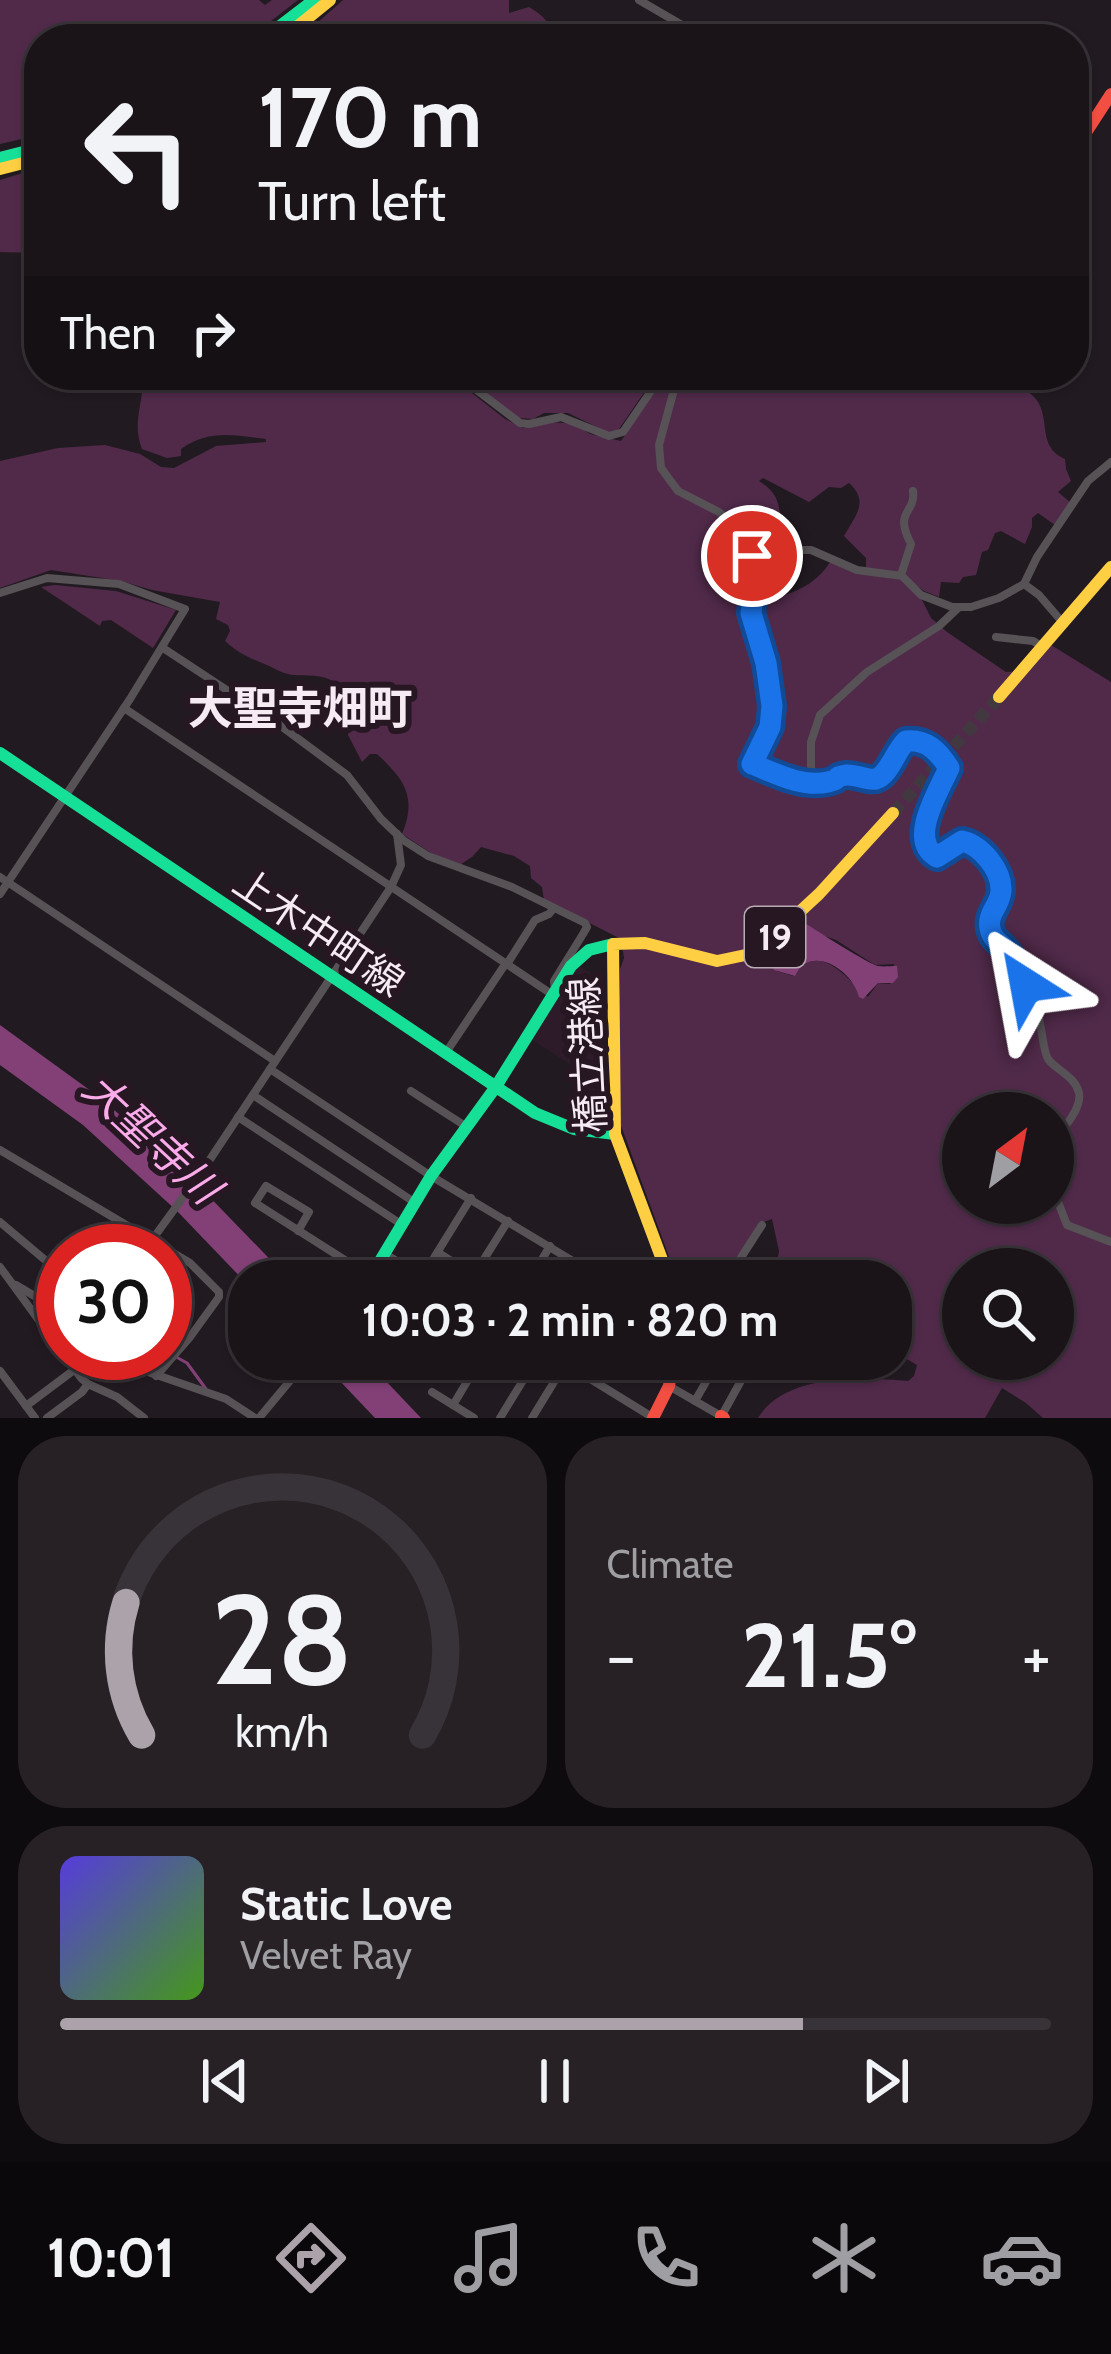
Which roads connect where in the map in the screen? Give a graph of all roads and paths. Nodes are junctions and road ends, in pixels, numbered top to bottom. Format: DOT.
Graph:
graph roads {
  1 [pos="314,0"];
  2 [pos="330,0"];
  3 [pos="639,0"];
  4 [pos="283,24"];
  5 [pos="300,24"];
  6 [pos="680,24"];
  7 [pos="1111,94"];
  8 [pos="1089,134"];
  9 [pos="477,390"];
  10 [pos="651,390"];
  11 [pos="674,390"];
  12 [pos="1111,462"];
  13 [pos="914,491"];
  14 [pos="794,550"];
  15 [pos="1111,567"];
  16 [pos="902,576"];
  17 [pos="1024,584"];
  18 [pos="0,593"];
  19 [pos="958,608"];
  20 [pos="1064,624"];
  21 [pos="996,637"];
  22 [pos="1043,647"];
  23 [pos="163,648"];
  24 [pos="999,697"];
  25 [pos="124,708"];
  26 [pos="0,754"];
  27 [pos="811,782"];
  28 [pos="64,796"];
  29 [pos="893,813"];
  30 [pos="397,834"];
  31 [pos="4,880"];
  32 [pos="392,887"];
  33 [pos="0,894"];
  34 [pos="554,908"];
  35 [pos="613,944"];
  36 [pos="506,964"];
  37 [pos="332,976"];
  38 [pos="554,993"];
  39 [pos="445,1054"];
  40 [pos="273,1065"];
  41 [pos="495,1088"];
  42 [pos="411,1091"];
  43 [pos="253,1095"];
  44 [pos="1074,1110"];
  45 [pos="238,1117"];
  46 [pos="467,1127"];
  47 [pos="615,1134"];
  48 [pos="0,1150"];
  49 [pos="431,1176"];
  50 [pos="471,1198"];
  51 [pos="414,1202"];
  52 [pos="508,1221"];
  53 [pos="0,1222"];
  54 [pos="123,1224"];
  55 [pos="163,1224"];
  56 [pos="400,1224"];
  57 [pos="1067,1224"];
  58 [pos="762,1225"];
  59 [pos="298,1231"];
  60 [pos="1111,1242"];
  61 [pos="550,1246"];
  62 [pos="36,1252"];
  63 [pos="384,1253"];
  64 [pos="439,1253"];
  65 [pos="342,1260"];
  66 [pos="380,1260"];
  67 [pos="393,1260"];
  68 [pos="434,1260"];
  69 [pos="450,1260"];
  70 [pos="487,1260"];
  71 [pos="542,1260"];
  72 [pos="572,1260"];
  73 [pos="662,1260"];
  74 [pos="740,1260"];
  75 [pos="192,1264"];
  76 [pos="0,1267"];
  77 [pos="15,1284"];
  78 [pos="36,1296"];
  79 [pos="36,1315"];
  80 [pos="192,1333"];
  81 [pos="0,1371"];
  82 [pos="61,1380"];
  83 [pos="84,1380"];
  84 [pos="168,1380"];
  85 [pos="290,1380"];
  86 [pos="469,1380"];
  87 [pos="523,1380"];
  88 [pos="551,1380"];
  89 [pos="592,1380"];
  90 [pos="670,1380"];
  91 [pos="706,1380"];
  92 [pos="742,1380"];
  93 [pos="88,1384"];
  94 [pos="669,1386"];
  95 [pos="432,1392"];
  96 [pos="694,1401"];
  97 [pos="453,1405"];
  98 [pos="26,1406"];
  99 [pos="34,1418"];
  100 [pos="47,1418"];
  101 [pos="144,1418"];
  102 [pos="257,1418"];
  103 [pos="474,1418"];
  104 [pos="500,1418"];
  105 [pos="532,1418"];
  106 [pos="653,1418"];
  107 [pos="722,1418"];
  1 -- 4 [label="main road"];
  2 -- 5 [label="main road"];
  3 -- 6 [label="street"];
  7 -- 8 [label="main road"];
  9 -- 10 [label="street"];
  11 -- 27 [label="street"];
  12 -- 17 [label="street"];
  13 -- 16 [label="street"];
  14 -- 16 [label="street"];
  15 -- 20 [label="main road"];
  16 -- 19 [label="street"];
  17 -- 19 [label="street"];
  17 -- 20 [label="street"];
  18 -- 23 [label="street"];
  19 -- 27 [label="street"];
  20 -- 22 [label="main road"];
  21 -- 22 [label="street"];
  22 -- 24 [label="main road"];
  23 -- 25 [label="street"];
  23 -- 30 [label="street"];
  25 -- 28 [label="street"];
  25 -- 32 [label="street"];
  26 -- 28 [label="main road, 上木中町線"];
  27 -- 44 [label="street"];
  28 -- 31 [label="street"];
  28 -- 37 [label="main road, 上木中町線"];
  29 -- 35 [label="main road, 橋立港線 / 19"];
  30 -- 32 [label="street"];
  30 -- 34 [label="street"];
  31 -- 33 [label="street"];
  31 -- 40 [label="street"];
  32 -- 36 [label="street"];
  32 -- 37 [label="street"];
  34 -- 36 [label="street"];
  34 -- 38 [label="street"];
  35 -- 38 [label="main road"];
  35 -- 47 [label="main road, 橋立港線"];
  36 -- 38 [label="street"];
  36 -- 39 [label="street"];
  37 -- 39 [label="main road, 上木中町線"];
  37 -- 40 [label="street"];
  38 -- 41 [label="main road"];
  39 -- 41 [label="main road, 上木中町線"];
  40 -- 43 [label="street"];
  40 -- 49 [label="street"];
  41 -- 46 [label="main road"];
  41 -- 47 [label="main road, 上木中町線"];
  42 -- 46 [label="street"];
  43 -- 45 [label="street"];
  43 -- 51 [label="street"];
  45 -- 55 [label="street"];
  45 -- 56 [label="street"];
  46 -- 49 [label="main road"];
  47 -- 73 [label="main road, 橋立港線"];
  48 -- 54 [label="street"];
  49 -- 50 [label="street"];
  49 -- 51 [label="main road"];
  50 -- 52 [label="street"];
  50 -- 64 [label="street"];
  51 -- 56 [label="main road"];
  52 -- 61 [label="street"];
  52 -- 70 [label="street"];
  53 -- 62 [label="street"];
  56 -- 63 [label="main road"];
  57 -- 60 [label="street"];
  58 -- 74 [label="street"];
  59 -- 59 [label="street"];
  59 -- 65 [label="street"];
  61 -- 71 [label="street"];
  61 -- 72 [label="street"];
  63 -- 66 [label="main road"];
  63 -- 67 [label="street"];
  64 -- 68 [label="street"];
  64 -- 69 [label="street"];
  75 -- 80 [label="street"];
  76 -- 77 [label="street"];
  77 -- 78 [label="street"];
  77 -- 79 [label="street"];
  81 -- 98 [label="street"];
  82 -- 98 [label="street"];
  83 -- 93 [label="street"];
  84 -- 102 [label="street"];
  85 -- 102 [label="street"];
  86 -- 97 [label="street"];
  87 -- 104 [label="street"];
  88 -- 105 [label="street"];
  89 -- 106 [label="street"];
  90 -- 94 [label="main road"];
  91 -- 96 [label="street"];
  92 -- 107 [label="street"];
  93 -- 100 [label="street"];
  93 -- 101 [label="street"];
  94 -- 96 [label="street"];
  94 -- 106 [label="main road"];
  95 -- 97 [label="street"];
  96 -- 107 [label="street"];
  97 -- 103 [label="street"];
  98 -- 99 [label="street"];
}
